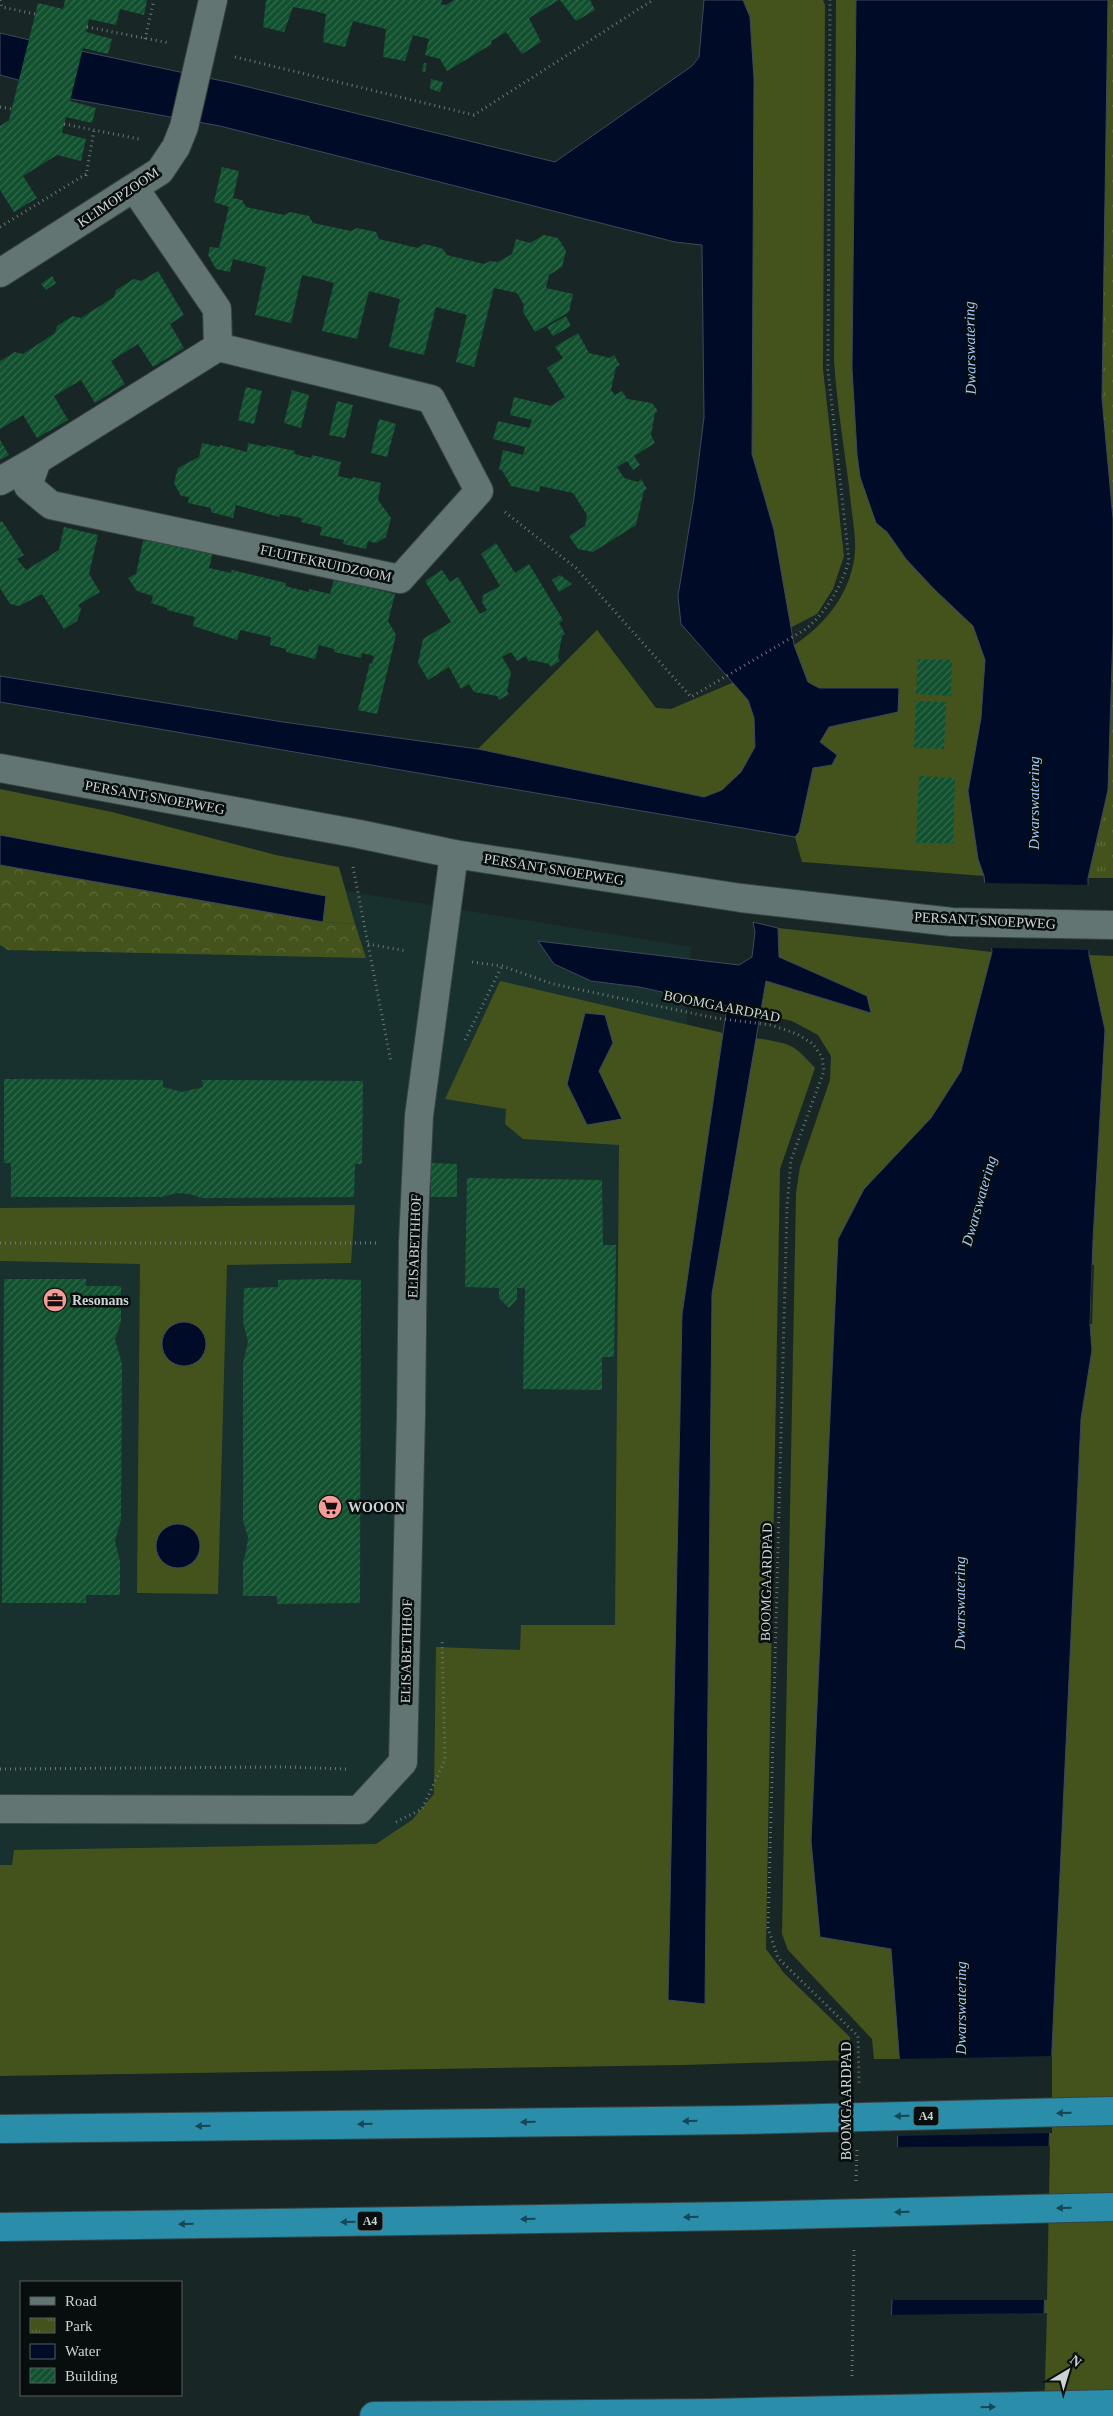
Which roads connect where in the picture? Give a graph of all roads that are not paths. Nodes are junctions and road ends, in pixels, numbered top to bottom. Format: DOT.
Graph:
graph roads {
  1 [pos="213,0"];
  2 [pos="135,189"];
  3 [pos="0,273"];
  4 [pos="218,347"];
  5 [pos="37,460"];
  6 [pos="0,481"];
  7 [pos="0,768"];
  8 [pos="454,854"];
  9 [pos="1111,925"];
  10 [pos="0,1809"];
  11 [pos="1113,2112"];
  12 [pos="0,2129"];
  13 [pos="1113,2207"];
  14 [pos="0,2227"];
  15 [pos="1113,2404"];
  16 [pos="374,2416"];
  1 -- 2 [label="street, KLIMOPZOOM"];
  2 -- 3 [label="street, KLIMOPZOOM"];
  2 -- 4 [label="street"];
  4 -- 5 [label="street"];
  4 -- 5 [label="street, FLUITEKRUIDZOOM"];
  5 -- 6 [label="street"];
  7 -- 8 [label="street, PERSANT SNOEPWEG"];
  8 -- 9 [label="street, PERSANT SNOEPWEG"];
  8 -- 10 [label="street, ELISABETHHOF"];
  11 -- 12 [label="highway, A4, one-way, bridge"];
  13 -- 14 [label="highway, A4, one-way, bridge"];
  16 -- 15 [label="highway, one-way, bridge"];
}
